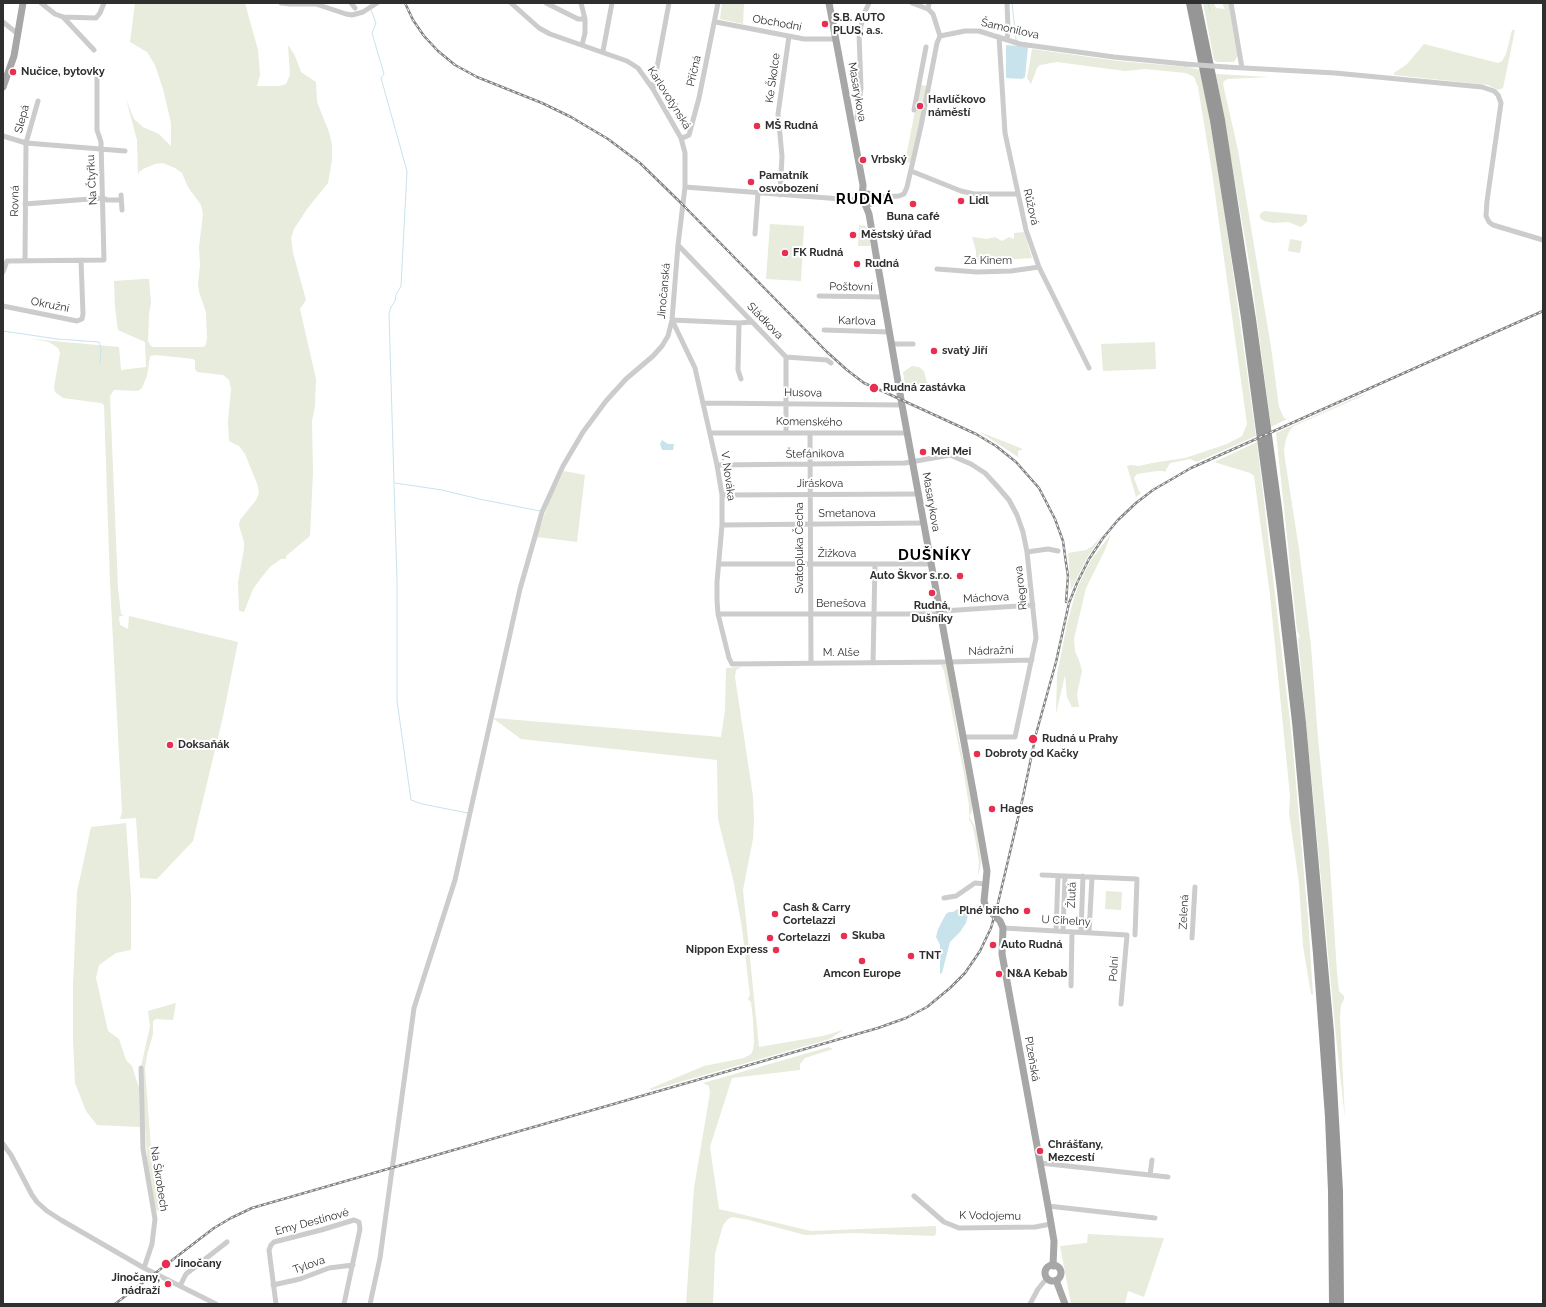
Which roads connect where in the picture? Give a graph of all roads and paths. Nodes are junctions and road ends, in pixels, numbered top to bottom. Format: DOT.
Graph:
graph roads {
  1 [pos="23,3"];
  2 [pos="40,3"];
  3 [pos="104,3"];
  4 [pos="282,3"];
  5 [pos="351,3"];
  6 [pos="377,3"];
  7 [pos="512,3"];
  8 [pos="546,3"];
  9 [pos="581,3"];
  10 [pos="612,3"];
  11 [pos="669,3"];
  12 [pos="718,3"];
  13 [pos="829,3"];
  14 [pos="869,3"];
  15 [pos="912,3"];
  16 [pos="1007,3"];
  17 [pos="1190,3"];
  18 [pos="1197,3"];
  19 [pos="1231,3"];
  20 [pos="929,6"];
  21 [pos="355,8"];
  22 [pos="62,17"];
  23 [pos="585,19"];
  24 [pos="3,22"];
  25 [pos="716,22"];
  26 [pos="18,34"];
  27 [pos="788,36"];
  28 [pos="940,36"];
  29 [pos="999,37"];
  30 [pos="836,39"];
  31 [pos="1007,40"];
  32 [pos="582,45"];
  33 [pos="926,47"];
  34 [pos="94,50"];
  35 [pos="603,51"];
  36 [pos="3,68"];
  37 [pos="1242,68"];
  38 [pos="97,72"];
  39 [pos="9,73"];
  40 [pos="919,83"];
  41 [pos="929,85"];
  42 [pos="3,87"];
  43 [pos="653,89"];
  44 [pos="38,101"];
  45 [pos="858,109"];
  46 [pos="914,110"];
  47 [pos="849,111"];
  48 [pos="857,118"];
  49 [pos="3,136"];
  50 [pos="681,138"];
  51 [pos="26,143"];
  52 [pos="101,149"];
  53 [pos="125,151"];
  54 [pos="911,171"];
  55 [pos="685,187"];
  56 [pos="758,193"];
  57 [pos="1018,194"];
  58 [pos="780,195"];
  59 [pos="103,198"];
  60 [pos="867,199"];
  61 [pos="25,204"];
  62 [pos="122,210"];
  63 [pos="755,234"];
  64 [pos="1543,240"];
  65 [pos="678,244"];
  66 [pos="25,260"];
  67 [pos="81,260"];
  68 [pos="1039,267"];
  69 [pos="937,269"];
  70 [pos="3,272"];
  71 [pos="819,296"];
  72 [pos="882,297"];
  73 [pos="3,306"];
  74 [pos="672,320"];
  75 [pos="752,322"];
  76 [pos="739,323"];
  77 [pos="824,330"];
  78 [pos="889,332"];
  79 [pos="891,344"];
  80 [pos="913,344"];
  81 [pos="786,357"];
  82 [pos="831,363"];
  83 [pos="1089,368"];
  84 [pos="741,379"];
  85 [pos="703,403"];
  86 [pos="786,403"];
  87 [pos="902,405"];
  88 [pos="786,432"];
  89 [pos="907,432"];
  90 [pos="710,433"];
  91 [pos="810,433"];
  92 [pos="913,462"];
  93 [pos="810,464"];
  94 [pos="717,465"];
  95 [pos="810,494"];
  96 [pos="919,494"];
  97 [pos="722,495"];
  98 [pos="924,523"];
  99 [pos="810,524"];
  100 [pos="722,525"];
  101 [pos="1058,551"];
  102 [pos="1027,552"];
  103 [pos="719,564"];
  104 [pos="811,564"];
  105 [pos="875,564"];
  106 [pos="932,564"];
  107 [pos="1033,605"];
  108 [pos="940,612"];
  109 [pos="718,614"];
  110 [pos="810,614"];
  111 [pos="874,614"];
  112 [pos="1032,660"];
  113 [pos="950,662"];
  114 [pos="811,663"];
  115 [pos="873,663"];
  116 [pos="732,664"];
  117 [pos="963,737"];
  118 [pos="1042,875"];
  119 [pos="1058,876"];
  120 [pos="1065,876"];
  121 [pos="1083,876"];
  122 [pos="1092,877"];
  123 [pos="986,884"];
  124 [pos="1195,887"];
  125 [pos="944,898"];
  126 [pos="1003,928"];
  127 [pos="1056,931"];
  128 [pos="1063,931"];
  129 [pos="1072,932"];
  130 [pos="1081,932"];
  131 [pos="1089,932"];
  132 [pos="1127,935"];
  133 [pos="1135,935"];
  134 [pos="1192,938"];
  135 [pos="1071,986"];
  136 [pos="1121,1004"];
  137 [pos="141,1068"];
  138 [pos="3,1144"];
  139 [pos="1152,1160"];
  140 [pos="1040,1163"];
  141 [pos="1150,1175"];
  142 [pos="1168,1176"];
  143 [pos="914,1196"];
  144 [pos="1048,1206"];
  145 [pos="1155,1218"];
  146 [pos="1051,1224"];
  147 [pos="227,1242"];
  148 [pos="353,1265"];
  149 [pos="1053,1266"];
  150 [pos="144,1268"];
  151 [pos="1047,1278"];
  152 [pos="1056,1280"];
  153 [pos="180,1286"];
  154 [pos="273,1286"];
  155 [pos="216,1304"];
  156 [pos="276,1304"];
  157 [pos="344,1304"];
  158 [pos="370,1304"];
  159 [pos="1030,1304"];
  160 [pos="1066,1304"];
  161 [pos="1333,1304"];
  162 [pos="1340,1304"];
  1 -- 26 [label="main road"];
  2 -- 22 [label="street"];
  3 -- 22 [label="street"];
  4 -- 6 [label="street"];
  5 -- 21 [label="street"];
  7 -- 32 [label="street, Karlovotýnská"];
  8 -- 23 [label="street"];
  9 -- 23 [label="street"];
  10 -- 35 [label="street"];
  11 -- 43 [label="street"];
  12 -- 25 [label="street, Příčná"];
  13 -- 30 [label="main road, Masarykova"];
  14 -- 45 [label="street"];
  15 -- 20 [label="street"];
  16 -- 31 [label="street"];
  17 -- 161 [label="highway"];
  18 -- 162 [label="highway"];
  19 -- 37 [label="street"];
  20 -- 28 [label="street"];
  22 -- 34 [label="street"];
  23 -- 32 [label="street"];
  24 -- 26 [label="street"];
  25 -- 27 [label="street, Obchodní"];
  25 -- 50 [label="street, Příčná"];
  26 -- 39 [label="main road"];
  27 -- 30 [label="street, Obchodní"];
  27 -- 58 [label="street, Ke Školce"];
  28 -- 29 [label="street, Šamonilova"];
  28 -- 41 [label="street"];
  29 -- 31 [label="street, Šamonilova"];
  29 -- 57 [label="street, Růžová"];
  30 -- 47 [label="main road, Masarykova"];
  31 -- 37 [label="street, Šamonilova, bridge"];
  32 -- 35 [label="street, Karlovotýnská"];
  33 -- 40 [label="street"];
  35 -- 43 [label="street, Karlovotýnská"];
  36 -- 39 [label="street"];
  37 -- 64 [label="street, Šamonilova"];
  38 -- 52 [label="street"];
  39 -- 42 [label="main road"];
  40 -- 41 [label="street"];
  40 -- 46 [label="street"];
  41 -- 54 [label="street"];
  43 -- 50 [label="street, Karlovotýnská"];
  44 -- 51 [label="street, Slepá"];
  45 -- 47 [label="street"];
  45 -- 48 [label="street"];
  47 -- 60 [label="main road, Masarykova"];
  49 -- 51 [label="street, Na Čtyřku"];
  50 -- 55 [label="street, Karlovotýnská"];
  51 -- 52 [label="street, Na Čtyřku"];
  51 -- 61 [label="street, Rovná"];
  52 -- 53 [label="street"];
  52 -- 59 [label="street, Na Čtyřku"];
  54 -- 57 [label="street"];
  54 -- 60 [label="street"];
  55 -- 56 [label="street"];
  55 -- 65 [label="street, Jinočanská"];
  56 -- 58 [label="street"];
  56 -- 63 [label="street"];
  57 -- 68 [label="street, Růžová"];
  58 -- 60 [label="street"];
  59 -- 61 [label="street"];
  59 -- 62 [label="street"];
  59 -- 67 [label="street, Na Čtyřku"];
  60 -- 72 [label="main road, Masarykova"];
  61 -- 66 [label="street, Rovná"];
  65 -- 74 [label="street, Jinočanská"];
  65 -- 75 [label="street, Sládkova"];
  66 -- 67 [label="street"];
  66 -- 70 [label="street"];
  67 -- 73 [label="street, Okružní"];
  68 -- 69 [label="street, Za Kinem"];
  68 -- 83 [label="street, Růžová"];
  71 -- 72 [label="street, Poštovní"];
  72 -- 78 [label="main road, Masarykova"];
  74 -- 76 [label="street"];
  74 -- 85 [label="street, V. Nováka"];
  74 -- 158 [label="street, Jinočanská"];
  75 -- 76 [label="street"];
  75 -- 81 [label="street, Sládkova"];
  76 -- 84 [label="street"];
  77 -- 78 [label="street, Karlova"];
  78 -- 79 [label="main road, Masarykova"];
  79 -- 80 [label="street"];
  79 -- 87 [label="main road, Masarykova"];
  81 -- 82 [label="street"];
  81 -- 86 [label="street"];
  85 -- 86 [label="street, Husova"];
  85 -- 90 [label="street, V. Nováka"];
  86 -- 87 [label="street, Husova"];
  86 -- 88 [label="street"];
  87 -- 89 [label="main road, Masarykova"];
  88 -- 90 [label="street, Komenského"];
  88 -- 91 [label="street, Komenského"];
  89 -- 91 [label="street, Komenského"];
  89 -- 92 [label="main road, Masarykova"];
  90 -- 94 [label="street, V. Nováka"];
  91 -- 93 [label="street, Svatopluka Čecha"];
  92 -- 93 [label="street, Štefánikova"];
  92 -- 96 [label="main road, Masarykova"];
  92 -- 102 [label="street, Riegrova"];
  93 -- 94 [label="street, Štefánikova"];
  93 -- 95 [label="street, Svatopluka Čecha"];
  94 -- 97 [label="street, V. Nováka"];
  95 -- 96 [label="street, Jiráskova"];
  95 -- 97 [label="street, Jiráskova"];
  95 -- 99 [label="street, Svatopluka Čecha"];
  96 -- 98 [label="main road, Masarykova"];
  97 -- 100 [label="street, V. Nováka"];
  98 -- 99 [label="street, Smetanova"];
  98 -- 106 [label="main road, Masarykova"];
  99 -- 100 [label="street, Smetanova"];
  99 -- 104 [label="street, Svatopluka Čecha"];
  100 -- 103 [label="street, V. Nováka"];
  101 -- 102 [label="street"];
  102 -- 107 [label="street, Riegrova"];
  103 -- 104 [label="street, Žižkova"];
  103 -- 109 [label="street, V. Nováka"];
  104 -- 105 [label="street, Žižkova"];
  104 -- 110 [label="street, Svatopluka Čecha"];
  105 -- 106 [label="street, Žižkova"];
  105 -- 111 [label="street"];
  106 -- 108 [label="main road, Masarykova"];
  107 -- 108 [label="street, Máchova"];
  107 -- 112 [label="street, Riegrova"];
  108 -- 111 [label="street, Benešova"];
  108 -- 113 [label="main road, Masarykova"];
  109 -- 110 [label="street, Benešova"];
  109 -- 116 [label="street, V. Nováka"];
  110 -- 111 [label="street, Benešova"];
  110 -- 114 [label="street, Svatopluka Čecha"];
  111 -- 115 [label="street"];
  112 -- 113 [label="street, Nádražní"];
  112 -- 117 [label="street, Riegrova"];
  113 -- 115 [label="street, M. Alše"];
  113 -- 117 [label="main road, Masarykova"];
  114 -- 115 [label="street, M. Alše"];
  114 -- 116 [label="street, M. Alše"];
  117 -- 123 [label="main road, Masarykova"];
  118 -- 119 [label="street, Žlutá"];
  119 -- 120 [label="street, Žlutá"];
  119 -- 127 [label="street, Žlutá"];
  120 -- 121 [label="street, Žlutá"];
  120 -- 128 [label="street, Žlutá"];
  121 -- 122 [label="street"];
  121 -- 130 [label="street, Žlutá"];
  122 -- 131 [label="street"];
  122 -- 133 [label="street"];
  123 -- 125 [label="street"];
  123 -- 126 [label="main road"];
  124 -- 134 [label="street, Zelená"];
  126 -- 127 [label="street, U Cihelny"];
  126 -- 140 [label="main road, Plzeňská"];
  127 -- 128 [label="street, U Cihelny"];
  128 -- 129 [label="street, U Cihelny"];
  129 -- 130 [label="street, U Cihelny"];
  129 -- 135 [label="street"];
  130 -- 131 [label="street, U Cihelny"];
  131 -- 132 [label="street, U Cihelny"];
  132 -- 136 [label="street, Polní"];
  137 -- 150 [label="street, Na Škrobech"];
  138 -- 150 [label="street"];
  139 -- 141 [label="street"];
  140 -- 141 [label="street"];
  140 -- 144 [label="main road, Plzeňská"];
  141 -- 142 [label="street"];
  143 -- 146 [label="street, K Vodojemu"];
  144 -- 145 [label="street"];
  144 -- 146 [label="main road, Plzeňská"];
  146 -- 149 [label="main road, Plzeňská"];
  147 -- 153 [label="street"];
  148 -- 154 [label="street, Tylova"];
  148 -- 154 [label="street, Emy Destinové"];
  148 -- 157 [label="street, Emy Destinové"];
  149 -- 151 [label="main road, Plzeňská"];
  149 -- 152 [label="main road, Plzeňská"];
  150 -- 153 [label="street"];
  151 -- 152 [label="main road"];
  151 -- 159 [label="street"];
  152 -- 160 [label="main road, Plzeňská"];
  153 -- 155 [label="street"];
  154 -- 156 [label="street, Emy Destinové"];
}
